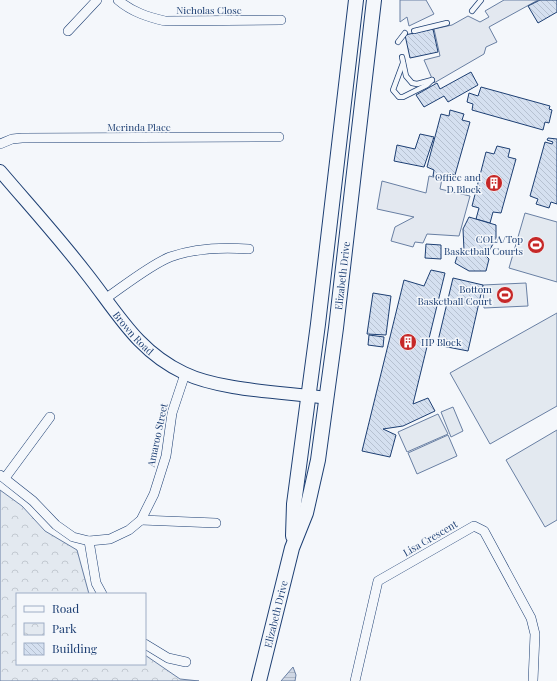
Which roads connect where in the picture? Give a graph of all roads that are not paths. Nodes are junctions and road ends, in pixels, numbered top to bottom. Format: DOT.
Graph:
graph roads {
  1 [pos="97,0"];
  2 [pos="118,0"];
  3 [pos="356,0"];
  4 [pos="374,0"];
  5 [pos="482,0"];
  6 [pos="472,11"];
  7 [pos="281,20"];
  8 [pos="447,23"];
  9 [pos="68,31"];
  10 [pos="414,31"];
  11 [pos="405,33"];
  12 [pos="398,42"];
  13 [pos="402,56"];
  14 [pos="403,62"];
  15 [pos="279,137"];
  16 [pos="0,144"];
  17 [pos="0,171"];
  18 [pos="249,249"];
  19 [pos="105,299"];
  20 [pos="185,374"];
  21 [pos="309,395"];
  22 [pos="327,398"];
  23 [pos="50,417"];
  24 [pos="3,476"];
  25 [pos="141,520"];
  26 [pos="216,523"];
  27 [pos="89,541"];
  28 [pos="292,548"];
  29 [pos="101,593"];
  30 [pos="146,645"];
  31 [pos="186,662"];
  32 [pos="260,681"];
  33 [pos="355,681"];
  34 [pos="533,681"];
  1 -- 9 [label="street"];
  2 -- 7 [label="street, Nicholas Close"];
  3 -- 21 [label="main road, Elizabeth Drive"];
  4 -- 22 [label="main road, Elizabeth Drive"];
  5 -- 6 [label="lane"];
  8 -- 10 [label="lane"];
  11 -- 12 [label="lane"];
  13 -- 14 [label="lane"];
  14 -- 14 [label="lane"];
  15 -- 16 [label="street, Merinda Place"];
  17 -- 19 [label="street, Brown Road"];
  18 -- 19 [label="street"];
  19 -- 20 [label="street, Brown Road"];
  20 -- 21 [label="street, Brown Road"];
  20 -- 25 [label="street, Amaroo Street"];
  21 -- 22 [label="street, Brown Road"];
  21 -- 28 [label="main road, Elizabeth Drive"];
  22 -- 28 [label="main road, Elizabeth Drive"];
  23 -- 24 [label="street"];
  24 -- 27 [label="street, Amaroo Street"];
  25 -- 26 [label="street"];
  25 -- 27 [label="street, Amaroo Street"];
  27 -- 29 [label="street"];
  28 -- 32 [label="main road, Elizabeth Drive"];
  30 -- 31 [label="street"];
  33 -- 34 [label="street, Lisa Crescent"];
}
